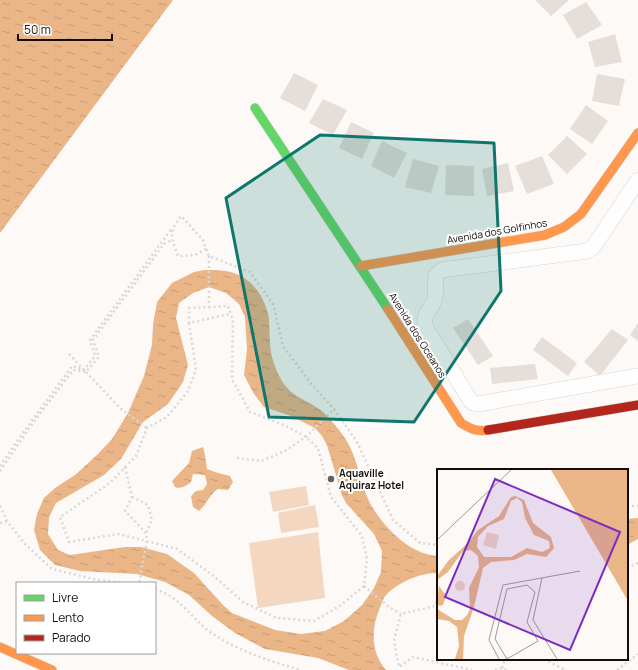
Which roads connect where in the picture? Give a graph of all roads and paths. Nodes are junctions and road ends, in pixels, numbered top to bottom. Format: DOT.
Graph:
graph roads {
  1 [pos="256,108"];
  2 [pos="638,133"];
  3 [pos="638,180"];
  4 [pos="172,228"];
  5 [pos="172,240"];
  6 [pos="206,249"];
  7 [pos="209,256"];
  8 [pos="360,266"];
  9 [pos="210,308"];
  10 [pos="230,314"];
  11 [pos="189,323"];
  12 [pos="69,354"];
  13 [pos="85,371"];
  14 [pos="638,376"];
  15 [pos="638,404"];
  16 [pos="334,409"];
  17 [pos="147,428"];
  18 [pos="306,437"];
  19 [pos="237,458"];
  20 [pos="0,466"];
  21 [pos="125,467"];
  22 [pos="0,471"];
  23 [pos="132,497"];
  24 [pos="0,506"];
  25 [pos="8,521"];
  26 [pos="0,523"];
  27 [pos="146,533"];
  28 [pos="147,541"];
  29 [pos="437,546"];
  30 [pos="638,562"];
  31 [pos="628,567"];
  32 [pos="115,582"];
  33 [pos="139,582"];
  34 [pos="364,586"];
  35 [pos="156,589"];
  36 [pos="437,600"];
  37 [pos="401,614"];
  38 [pos="0,647"];
  39 [pos="638,654"];
  40 [pos="546,660"];
  41 [pos="399,668"];
  42 [pos="504,669"];
  43 [pos="52,670"];
  44 [pos="301,670"];
  45 [pos="472,670"];
  46 [pos="495,670"];
  47 [pos="565,670"];
  48 [pos="617,670"];
  1 -- 8 [label="street, Avenida dos Oceanos"];
  2 -- 8 [label="street, Avenida dos Golfinhos"];
  3 -- 14 [label="street"];
  4 -- 5 [label="path"];
  4 -- 6 [label="path"];
  4 -- 13 [label="path"];
  5 -- 6 [label="path"];
  5 -- 13 [label="path"];
  6 -- 7 [label="path"];
  7 -- 9 [label="path"];
  7 -- 16 [label="path"];
  8 -- 15 [label="street, Avenida dos Oceanos"];
  9 -- 10 [label="path"];
  9 -- 11 [label="path"];
  10 -- 11 [label="path"];
  10 -- 18 [label="path"];
  11 -- 17 [label="path"];
  12 -- 13 [label="path"];
  13 -- 17 [label="path"];
  13 -- 20 [label="path"];
  13 -- 22 [label="path"];
  16 -- 18 [label="path"];
  16 -- 29 [label="path"];
  17 -- 21 [label="path"];
  18 -- 19 [label="path"];
  18 -- 34 [label="path"];
  21 -- 23 [label="path"];
  21 -- 28 [label="path"];
  23 -- 27 [label="path"];
  23 -- 27 [label="path"];
  24 -- 25 [label="path"];
  25 -- 26 [label="path"];
  25 -- 32 [label="path"];
  27 -- 28 [label="path"];
  28 -- 33 [label="path"];
  28 -- 34 [label="path"];
  30 -- 31 [label="path"];
  34 -- 37 [label="path"];
  35 -- 44 [label="path"];
  36 -- 37 [label="path"];
  37 -- 41 [label="path"];
  38 -- 43 [label="street"];
  39 -- 48 [label="path"];
  40 -- 47 [label="path"];
  41 -- 45 [label="path"];
  42 -- 46 [label="path"];
}
